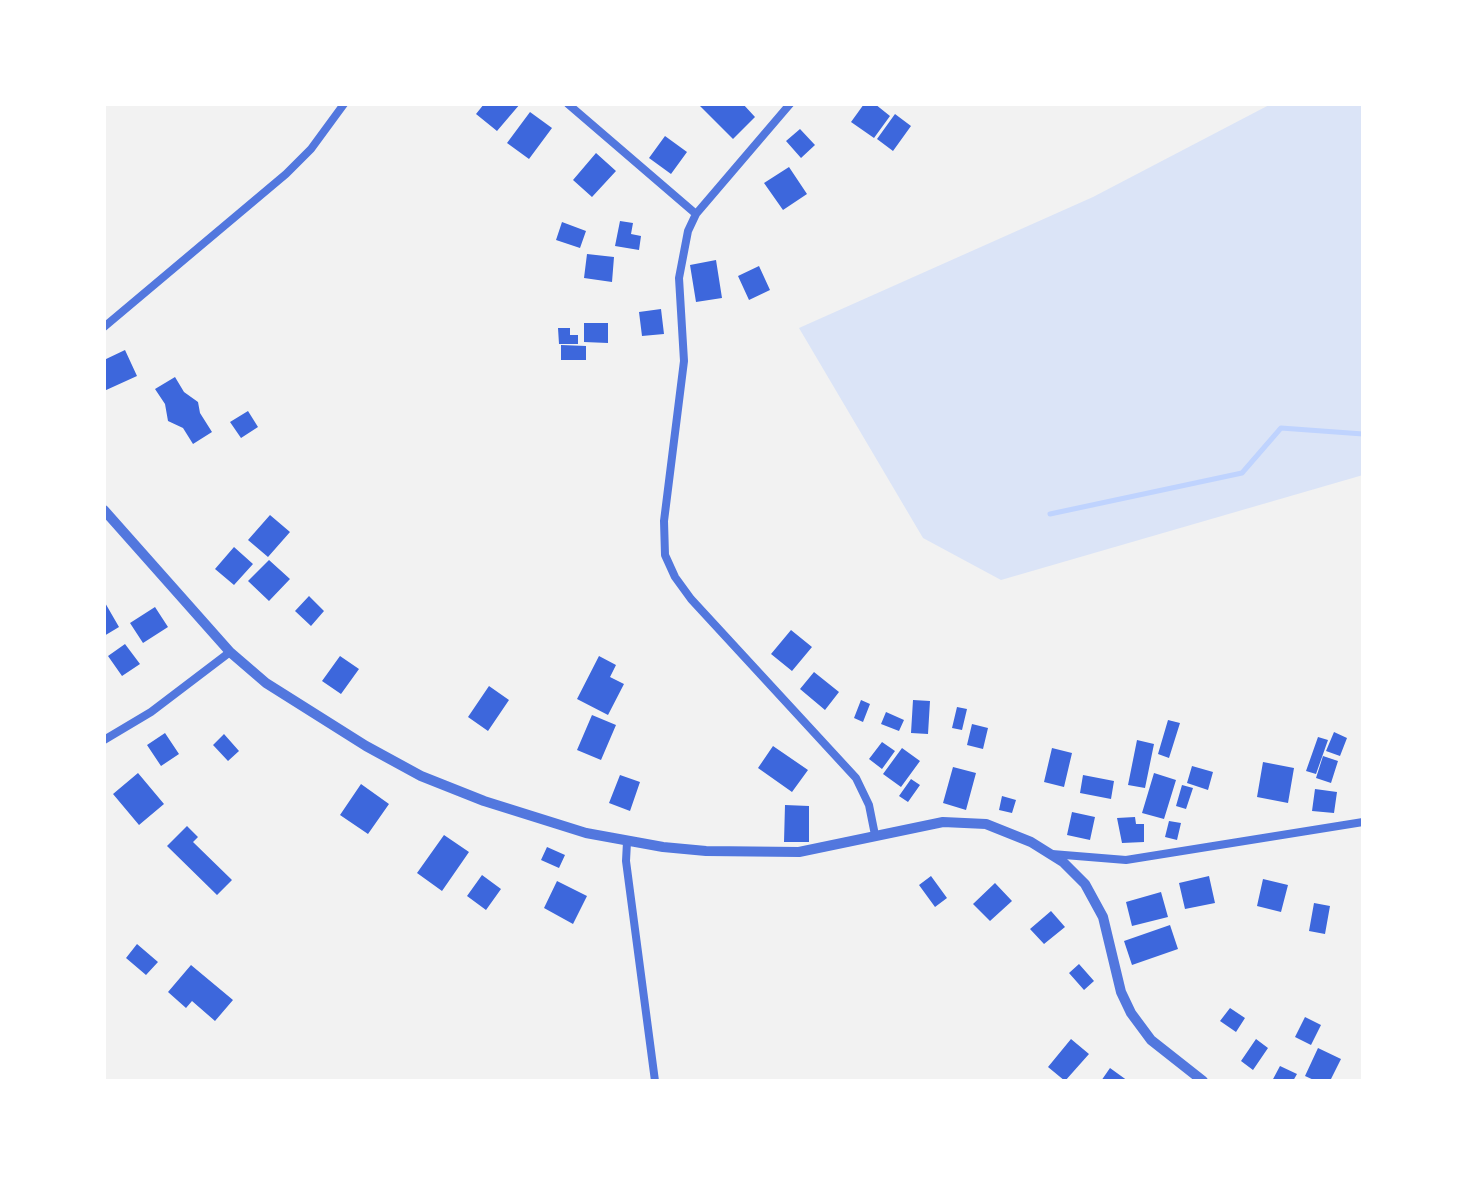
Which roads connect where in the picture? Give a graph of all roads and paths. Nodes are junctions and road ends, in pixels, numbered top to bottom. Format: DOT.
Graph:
graph roads {
  1 [pos="344,104"];
  2 [pos="568,104"];
  3 [pos="790,104"];
  4 [pos="696,214"];
  5 [pos="104,327"];
  6 [pos="104,510"];
  7 [pos="230,652"];
  8 [pos="104,740"];
  9 [pos="1363,822"];
  10 [pos="875,835"];
  11 [pos="627,842"];
  12 [pos="1052,854"];
  13 [pos="655,1081"];
  14 [pos="1203,1081"];
  1 -- 5 [label="street"];
  2 -- 4 [label="street"];
  3 -- 4 [label="street"];
  4 -- 10 [label="street"];
  6 -- 7 [label="street"];
  7 -- 8 [label="street"];
  7 -- 11 [label="street"];
  9 -- 12 [label="street"];
  10 -- 11 [label="street"];
  10 -- 12 [label="street"];
  11 -- 13 [label="street"];
  12 -- 14 [label="street"];
}
